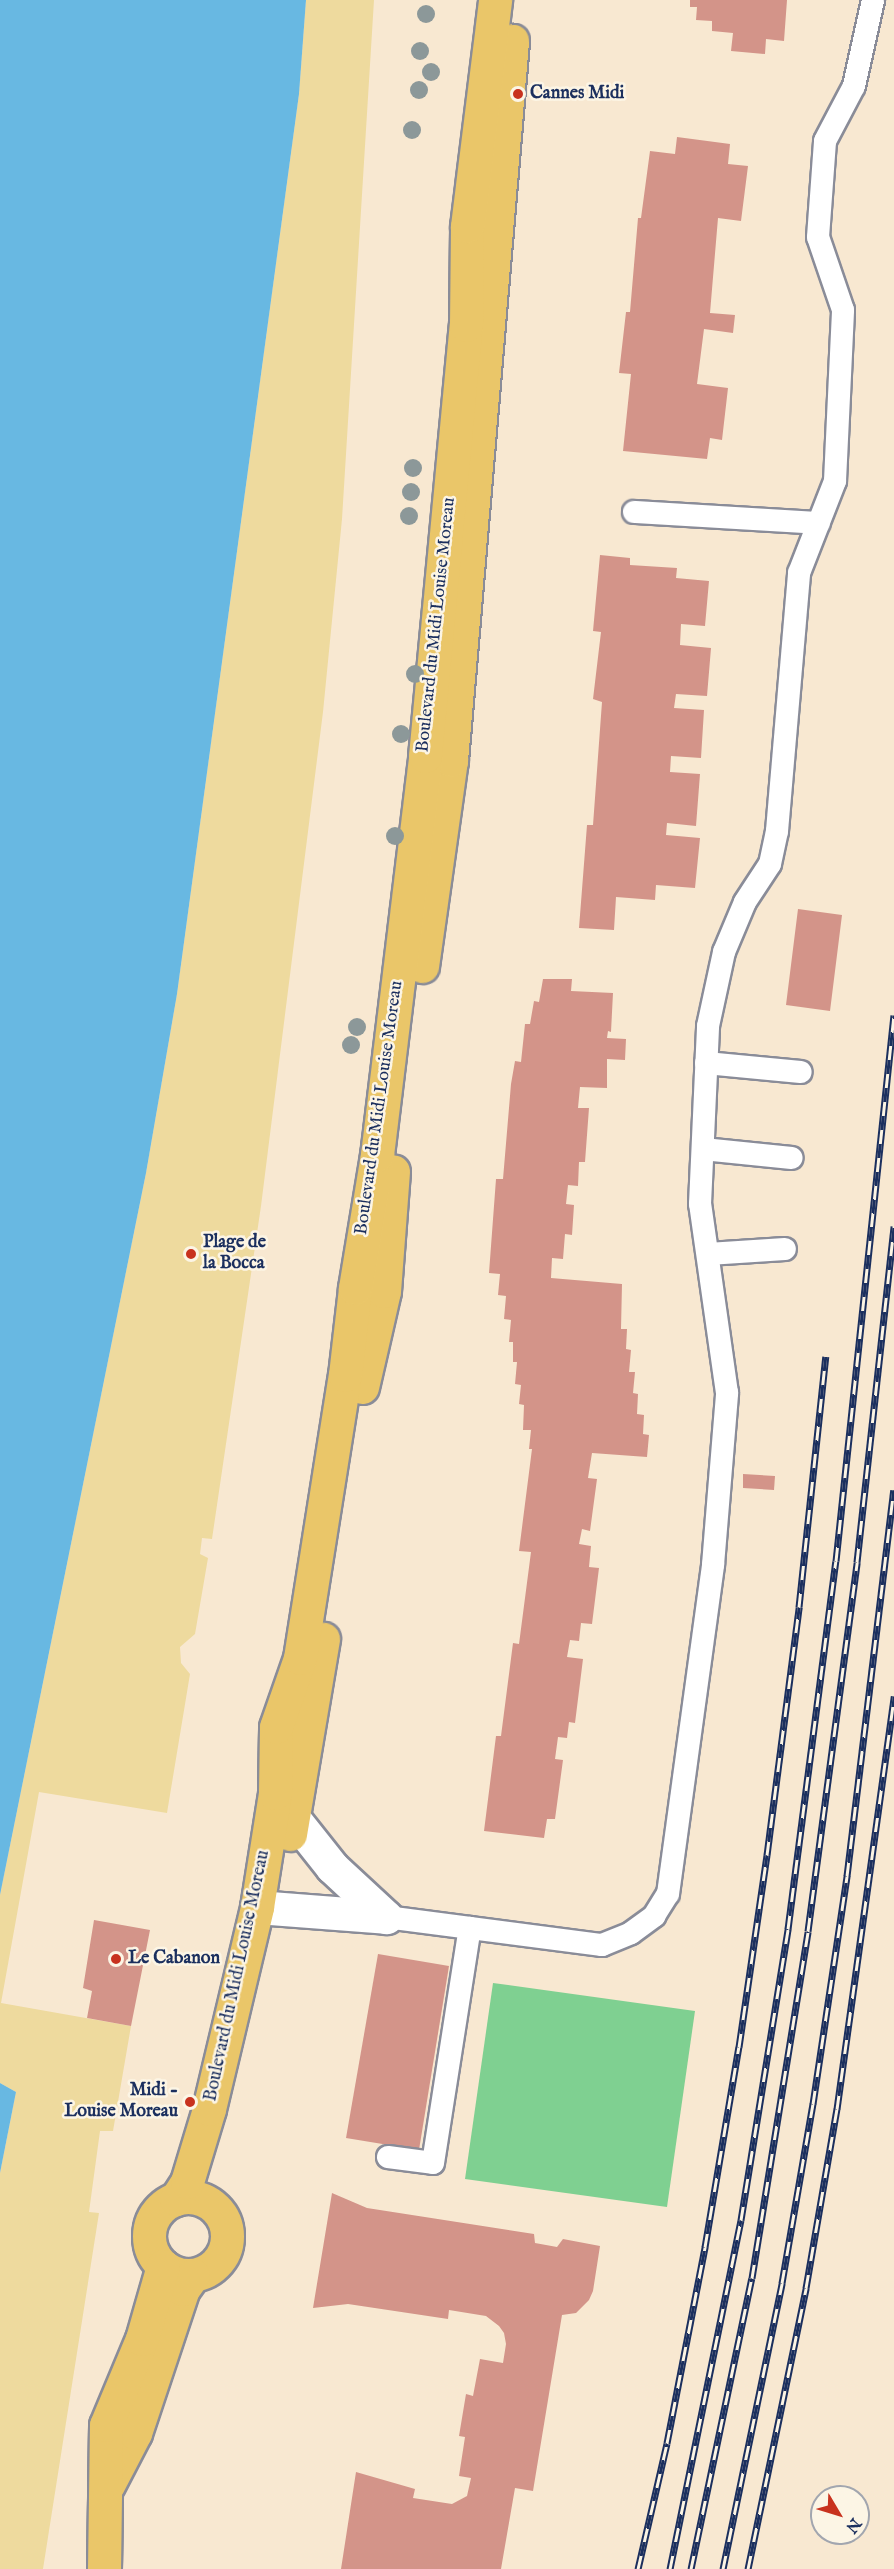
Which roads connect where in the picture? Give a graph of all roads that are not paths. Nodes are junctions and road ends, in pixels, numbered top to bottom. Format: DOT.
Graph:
graph roads {
  1 [pos="495,0"];
  2 [pos="516,0"];
  3 [pos="873,0"];
  4 [pos="634,512"];
  5 [pos="819,523"];
  6 [pos="706,1063"];
  7 [pos="801,1072"];
  8 [pos="703,1149"];
  9 [pos="792,1158"];
  10 [pos="785,1249"];
  11 [pos="708,1254"];
  12 [pos="294,1819"];
  13 [pos="265,1908"];
  14 [pos="386,1917"];
  15 [pos="470,1928"];
  16 [pos="388,2157"];
  17 [pos="190,2200"];
  18 [pos="178,2271"];
  19 [pos="104,2569"];
  1 -- 13 [label="main road, Boulevard du Midi Louise Moreau"];
  2 -- 12 [label="main road, Boulevard du Midi Louise Moreau"];
  3 -- 5 [label="lane"];
  4 -- 5 [label="lane"];
  5 -- 6 [label="lane"];
  6 -- 7 [label="lane"];
  6 -- 8 [label="lane"];
  8 -- 9 [label="lane"];
  8 -- 11 [label="lane"];
  10 -- 11 [label="lane"];
  11 -- 15 [label="lane"];
  12 -- 13 [label="main road, Boulevard du Midi Louise Moreau"];
  12 -- 14 [label="street"];
  13 -- 14 [label="street"];
  13 -- 17 [label="main road, Boulevard du Midi Louise Moreau"];
  14 -- 15 [label="lane"];
  15 -- 16 [label="lane"];
  17 -- 18 [label="main road, Boulevard du Midi Louise Moreau"];
  17 -- 18 [label="main road"];
  18 -- 19 [label="main road"];
}
